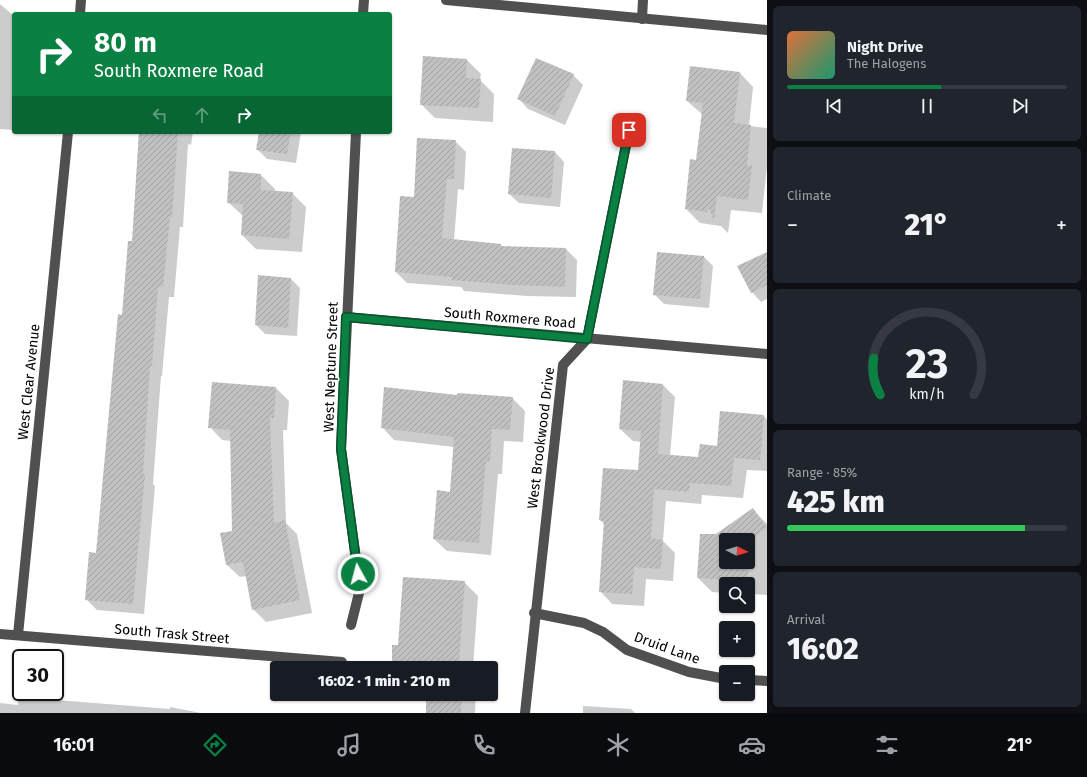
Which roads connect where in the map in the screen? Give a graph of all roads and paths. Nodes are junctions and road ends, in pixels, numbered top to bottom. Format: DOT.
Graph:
graph roads {
  1 [pos="81,0"];
  2 [pos="364,0"];
  3 [pos="446,0"];
  4 [pos="643,0"];
  5 [pos="80,12"];
  6 [pos="363,12"];
  7 [pos="642,19"];
  8 [pos="767,30"];
  9 [pos="629,130"];
  10 [pos="68,134"];
  11 [pos="356,134"];
  12 [pos="346,317"];
  13 [pos="587,339"];
  14 [pos="767,354"];
  15 [pos="534,613"];
  16 [pos="351,625"];
  17 [pos="0,634"];
  18 [pos="18,635"];
  19 [pos="330,661"];
  20 [pos="719,678"];
  21 [pos="755,680"];
  22 [pos="767,680"];
  23 [pos="525,713"];
  1 -- 5 [label="street"];
  2 -- 6 [label="street"];
  3 -- 7 [label="street"];
  4 -- 7 [label="street"];
  7 -- 8 [label="street"];
  9 -- 13 [label="street"];
  10 -- 18 [label="street, West Clear Avenue"];
  11 -- 12 [label="street, West Neptune Street"];
  12 -- 13 [label="street, South Roxmere Road"];
  12 -- 16 [label="street, West Neptune Street"];
  13 -- 14 [label="street, South Roxmere Road"];
  13 -- 15 [label="street, West Brookwood Drive"];
  15 -- 20 [label="street, Druid Lane"];
  15 -- 23 [label="street, West Brookwood Drive"];
  17 -- 18 [label="street, South Trask Street"];
  18 -- 19 [label="street, South Trask Street"];
  21 -- 22 [label="street"];
}
